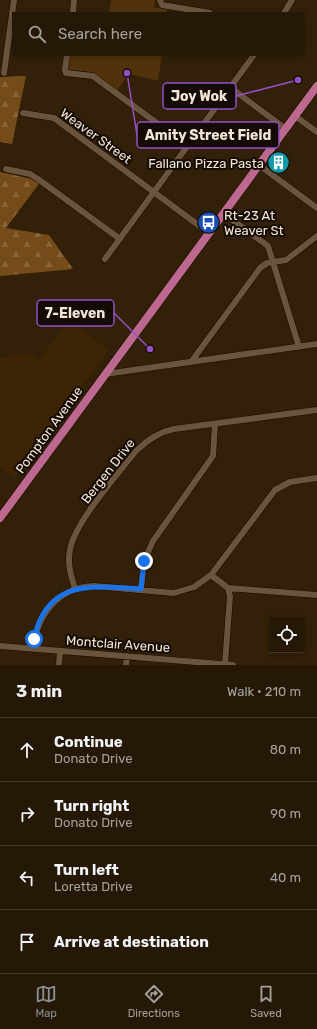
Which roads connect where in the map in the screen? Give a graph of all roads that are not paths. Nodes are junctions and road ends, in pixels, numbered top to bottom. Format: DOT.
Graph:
graph roads {
  1 [pos="14,0"];
  2 [pos="74,0"];
  3 [pos="292,0"];
  4 [pos="160,1"];
  5 [pos="12,12"];
  6 [pos="73,12"];
  7 [pos="204,12"];
  8 [pos="285,12"];
  9 [pos="12,15"];
  10 [pos="67,56"];
  11 [pos="253,56"];
  12 [pos="4,73"];
  13 [pos="317,86"];
  14 [pos="231,88"];
  15 [pos="22,113"];
  16 [pos="295,116"];
  17 [pos="286,129"];
  18 [pos="317,132"];
  19 [pos="188,146"];
  20 [pos="259,165"];
  21 [pos="6,169"];
  22 [pos="154,192"];
  23 [pos="317,208"];
  24 [pos="224,214"];
  25 [pos="209,234"];
  26 [pos="317,236"];
  27 [pos="120,239"];
  28 [pos="105,259"];
  29 [pos="274,262"];
  30 [pos="317,344"];
  31 [pos="299,347"];
  32 [pos="191,362"];
  33 [pos="105,374"];
  34 [pos="317,410"];
  35 [pos="215,424"];
  36 [pos="317,478"];
  37 [pos="0,518"];
  38 [pos="211,575"];
  39 [pos="228,588"];
  40 [pos="75,589"];
  41 [pos="141,589"];
  42 [pos="317,595"];
  43 [pos="0,646"];
  44 [pos="33,649"];
  45 [pos="60,651"];
  46 [pos="127,656"];
  47 [pos="193,663"];
  48 [pos="225,664"];
  49 [pos="59,665"];
  50 [pos="126,665"];
  51 [pos="233,665"];
  1 -- 5 [label="street"];
  2 -- 6 [label="street"];
  3 -- 8 [label="street"];
  4 -- 7 [label="street"];
  9 -- 12 [label="street"];
  10 -- 19 [label="street"];
  11 -- 14 [label="street"];
  13 -- 16 [label="main road, Pompton Avenue"];
  14 -- 17 [label="street"];
  14 -- 19 [label="street"];
  15 -- 22 [label="street, Weaver Street"];
  16 -- 17 [label="main road, Pompton Avenue"];
  16 -- 18 [label="street"];
  17 -- 20 [label="main road, Pompton Avenue"];
  19 -- 22 [label="street"];
  20 -- 23 [label="street"];
  20 -- 24 [label="main road, Pompton Avenue"];
  21 -- 27 [label="street"];
  22 -- 25 [label="street, Weaver Street"];
  22 -- 27 [label="street"];
  24 -- 25 [label="main road, Pompton Avenue"];
  24 -- 29 [label="street"];
  25 -- 33 [label="main road, Pompton Avenue"];
  26 -- 29 [label="street"];
  27 -- 28 [label="street"];
  29 -- 31 [label="street"];
  29 -- 32 [label="street"];
  30 -- 31 [label="street"];
  31 -- 32 [label="street"];
  32 -- 33 [label="street"];
  33 -- 37 [label="main road, Pompton Avenue"];
  34 -- 35 [label="street, Bergen Drive"];
  35 -- 40 [label="street, Bergen Drive"];
  35 -- 41 [label="street"];
  36 -- 38 [label="street"];
  38 -- 39 [label="street"];
  38 -- 41 [label="street"];
  39 -- 42 [label="street"];
  39 -- 48 [label="street"];
  40 -- 41 [label="street"];
  40 -- 44 [label="street"];
  43 -- 44 [label="street, Montclair Avenue"];
  44 -- 45 [label="street, Montclair Avenue"];
  45 -- 46 [label="street, Montclair Avenue"];
  45 -- 49 [label="street"];
  46 -- 47 [label="street, Montclair Avenue"];
  46 -- 50 [label="street"];
  47 -- 48 [label="street, Montclair Avenue"];
  48 -- 51 [label="street, Montclair Avenue"];
}
